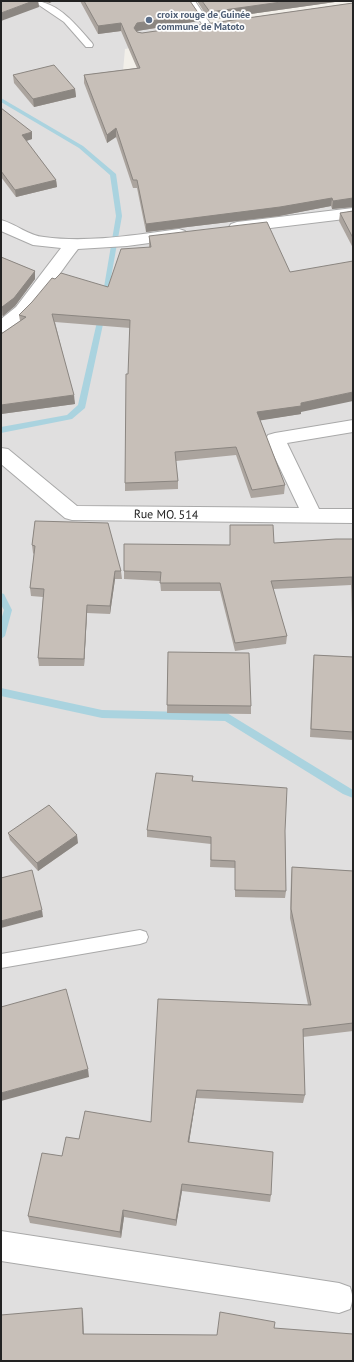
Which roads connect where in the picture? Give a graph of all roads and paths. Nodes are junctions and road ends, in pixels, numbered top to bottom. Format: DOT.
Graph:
graph roads {
  1 [pos="37,1"];
  2 [pos="191,1"];
  3 [pos="222,23"];
  4 [pos="207,25"];
  5 [pos="192,27"];
  6 [pos="88,45"];
  7 [pos="353,213"];
  8 [pos="1,225"];
  9 [pos="221,229"];
  10 [pos="198,232"];
  11 [pos="73,244"];
  12 [pos="1,328"];
  13 [pos="353,426"];
  14 [pos="1,454"];
  15 [pos="312,515"];
  16 [pos="353,516"];
  17 [pos="140,937"];
  18 [pos="1,961"];
  19 [pos="1,1246"];
  20 [pos="339,1298"];
  1 -- 6 [label="lane"];
  2 -- 4 [label="lane"];
  3 -- 4 [label="street"];
  4 -- 5 [label="street"];
  7 -- 9 [label="street"];
  8 -- 11 [label="street"];
  10 -- 11 [label="street"];
  11 -- 12 [label="street"];
  13 -- 15 [label="street"];
  14 -- 15 [label="street, Rue MO. 514"];
  15 -- 16 [label="street, Rue MO. 514"];
  17 -- 18 [label="lane"];
  19 -- 20 [label="street"];
}
